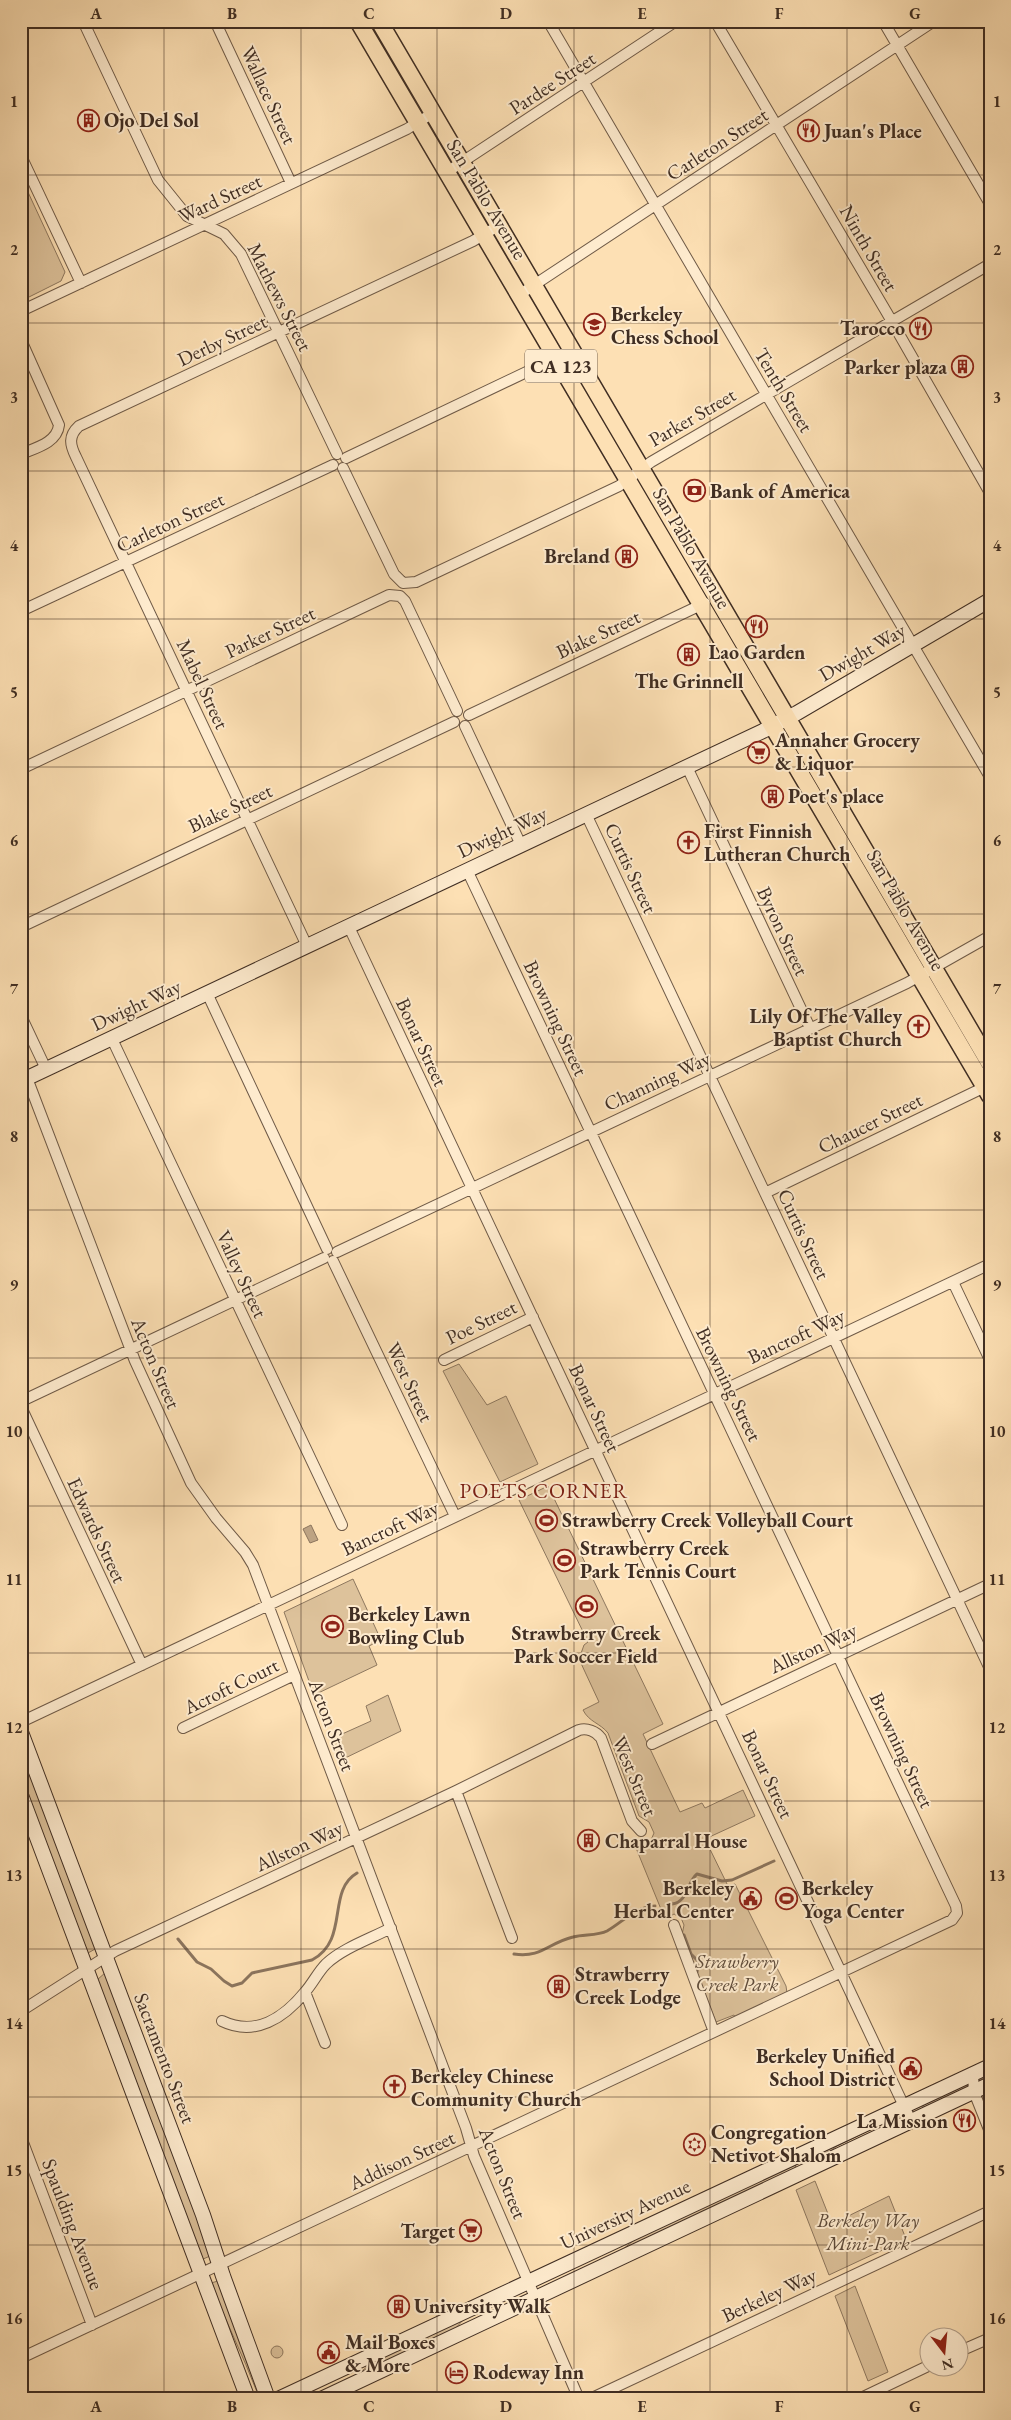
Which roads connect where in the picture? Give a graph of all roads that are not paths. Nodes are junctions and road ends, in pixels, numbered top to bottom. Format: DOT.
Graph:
graph roads {
  1 [pos="83,21"];
  2 [pos="215,21"];
  3 [pos="548,21"];
  4 [pos="676,21"];
  5 [pos="715,21"];
  6 [pos="883,21"];
  7 [pos="934,21"];
  8 [pos="381,22"];
  9 [pos="362,27"];
  10 [pos="897,46"];
  11 [pos="584,83"];
  12 [pos="433,114"];
  13 [pos="418,123"];
  14 [pos="777,126"];
  15 [pos="21,156"];
  16 [pos="462,163"];
  17 [pos="447,172"];
  18 [pos="291,183"];
  19 [pos="990,204"];
  20 [pos="656,206"];
  21 [pos="204,225"];
  22 [pos="498,226"];
  23 [pos="484,235"];
  24 [pos="990,264"];
  25 [pos="81,283"];
  26 [pos="526,290"];
  27 [pos="21,311"];
  28 [pos="891,322"];
  29 [pos="279,332"];
  30 [pos="21,340"];
  31 [pos="563,354"];
  32 [pos="767,394"];
  33 [pos="71,436"];
  34 [pos="21,454"];
  35 [pos="342,460"];
  36 [pos="641,470"];
  37 [pos="628,480"];
  38 [pos="990,493"];
  39 [pos="126,562"];
  40 [pos="406,584"];
  41 [pos="717,600"];
  42 [pos="990,600"];
  43 [pos="701,605"];
  44 [pos="21,611"];
  45 [pos="913,645"];
  46 [pos="187,691"];
  47 [pos="457,711"];
  48 [pos="469,715"];
  49 [pos="454,722"];
  50 [pos="780,722"];
  51 [pos="465,726"];
  52 [pos="687,767"];
  53 [pos="21,769"];
  54 [pos="990,777"];
  55 [pos="586,814"];
  56 [pos="247,819"];
  57 [pos="521,845"];
  58 [pos="467,870"];
  59 [pos="349,926"];
  60 [pos="21,927"];
  61 [pos="990,936"];
  62 [pos="307,946"];
  63 [pos="927,972"];
  64 [pos="207,993"];
  65 [pos="21,1016"];
  66 [pos="810,1028"];
  67 [pos="112,1038"];
  68 [pos="990,1064"];
  69 [pos="46,1069"];
  70 [pos="710,1076"];
  71 [pos="24,1080"];
  72 [pos="988,1089"];
  73 [pos="590,1132"];
  74 [pos="471,1188"];
  75 [pos="765,1193"];
  76 [pos="330,1255"];
  77 [pos="990,1264"];
  78 [pos="953,1282"];
  79 [pos="234,1300"];
  80 [pos="533,1317"];
  81 [pos="834,1338"];
  82 [pos="130,1349"];
  83 [pos="444,1360"];
  84 [pos="990,1360"];
  85 [pos="715,1394"];
  86 [pos="22,1403"];
  87 [pos="596,1450"];
  88 [pos="455,1516"];
  89 [pos="342,1525"];
  90 [pos="990,1584"];
  91 [pos="957,1599"];
  92 [pos="268,1605"];
  93 [pos="838,1655"];
  94 [pos="142,1665"];
  95 [pos="990,1668"];
  96 [pos="294,1675"];
  97 [pos="720,1712"];
  98 [pos="21,1722"];
  99 [pos="183,1728"];
  100 [pos="21,1732"];
  101 [pos="597,1734"];
  102 [pos="652,1744"];
  103 [pos="456,1791"];
  104 [pos="21,1795"];
  105 [pos="641,1832"];
  106 [pos="357,1838"];
  107 [pos="957,1913"];
  108 [pos="674,1925"];
  109 [pos="391,1928"];
  110 [pos="512,1938"];
  111 [pos="106,1957"];
  112 [pos="87,1969"];
  113 [pos="842,1972"];
  114 [pos="305,1992"];
  115 [pos="21,2011"];
  116 [pos="222,2021"];
  117 [pos="714,2032"];
  118 [pos="324,2043"];
  119 [pos="990,2066"];
  120 [pos="973,2075"];
  121 [pos="990,2084"];
  122 [pos="974,2092"];
  123 [pos="904,2106"];
  124 [pos="911,2121"];
  125 [pos="990,2132"];
  126 [pos="21,2137"];
  127 [pos="471,2146"];
  128 [pos="990,2211"];
  129 [pos="219,2265"];
  130 [pos="200,2274"];
  131 [pos="529,2281"];
  132 [pos="536,2298"];
  133 [pos="92,2325"];
  134 [pos="990,2338"];
  135 [pos="968,2348"];
  136 [pos="21,2358"];
  137 [pos="918,2371"];
  138 [pos="248,2399"];
  139 [pos="268,2399"];
  140 [pos="278,2399"];
  141 [pos="321,2399"];
  142 [pos="579,2399"];
  143 [pos="590,2399"];
  144 [pos="859,2399"];
  1 -- 21 [label="street, Mathews Street"];
  2 -- 18 [label="street, Wallace Street"];
  3 -- 11 [label="street, Tenth Street"];
  4 -- 11 [label="street, Pardee Street"];
  5 -- 14 [label="street, Ninth Street"];
  6 -- 10 [label="street"];
  7 -- 10 [label="street, Carleton Street"];
  8 -- 9 [label="street"];
  8 -- 12 [label="main road, San Pablo Avenue / CA 123"];
  9 -- 13 [label="main road, San Pablo Avenue / CA 123"];
  10 -- 14 [label="street, Carleton Street"];
  10 -- 19 [label="street"];
  11 -- 16 [label="street, Pardee Street"];
  11 -- 20 [label="street, Tenth Street"];
  12 -- 13 [label="street, Ward Street"];
  12 -- 16 [label="main road, San Pablo Avenue / CA 123"];
  13 -- 17 [label="main road, San Pablo Avenue / CA 123"];
  13 -- 18 [label="street, Ward Street"];
  14 -- 20 [label="street, Carleton Street"];
  14 -- 28 [label="street, Ninth Street"];
  15 -- 25 [label="street"];
  16 -- 17 [label="street, Pardee Street"];
  16 -- 22 [label="main road, San Pablo Avenue / CA 123"];
  17 -- 23 [label="main road, San Pablo Avenue / CA 123"];
  18 -- 21 [label="street, Ward Street"];
  20 -- 26 [label="street, Carleton Street"];
  20 -- 32 [label="street, Tenth Street"];
  21 -- 25 [label="street, Ward Street"];
  21 -- 29 [label="street, Mathews Street"];
  22 -- 23 [label="street, Derby Street"];
  22 -- 26 [label="main road, San Pablo Avenue / CA 123"];
  23 -- 26 [label="main road, San Pablo Avenue / CA 123"];
  23 -- 29 [label="street, Derby Street"];
  24 -- 28 [label="street, Parker Street"];
  25 -- 27 [label="street, Ward Street"];
  26 -- 31 [label="main road, San Pablo Avenue / CA 123"];
  28 -- 32 [label="street, Parker Street"];
  28 -- 38 [label="street, Ninth Street"];
  29 -- 33 [label="street, Derby Street"];
  29 -- 35 [label="street, Mathews Street"];
  30 -- 34 [label="street"];
  31 -- 35 [label="street"];
  31 -- 36 [label="main road, San Pablo Avenue / CA 123"];
  31 -- 37 [label="main road, San Pablo Avenue / CA 123"];
  32 -- 36 [label="street, Parker Street"];
  32 -- 45 [label="street, Tenth Street"];
  33 -- 39 [label="street, Mabel Street"];
  35 -- 39 [label="street, Carleton Street"];
  35 -- 40 [label="street, Mathews Street"];
  36 -- 37 [label="street, Parker Street"];
  36 -- 41 [label="main road, San Pablo Avenue / CA 123"];
  37 -- 40 [label="street, Parker Street"];
  37 -- 43 [label="main road, San Pablo Avenue / CA 123"];
  39 -- 44 [label="street, Carleton Street"];
  39 -- 46 [label="street, Mabel Street"];
  41 -- 43 [label="street, Blake Street"];
  41 -- 50 [label="main road, San Pablo Avenue / CA 123"];
  42 -- 45 [label="street, Dwight Way"];
  43 -- 48 [label="street, Blake Street"];
  43 -- 50 [label="main road, San Pablo Avenue / CA 123"];
  45 -- 50 [label="street, Dwight Way"];
  45 -- 54 [label="street, Tenth Street"];
  46 -- 47 [label="street, Parker Street"];
  46 -- 53 [label="street, Parker Street"];
  46 -- 56 [label="street, Mabel Street"];
  47 -- 48 [label="street"];
  47 -- 49 [label="street"];
  48 -- 51 [label="street"];
  49 -- 51 [label="street"];
  49 -- 56 [label="street, Blake Street"];
  50 -- 52 [label="street, Dwight Way"];
  50 -- 63 [label="main road, San Pablo Avenue / CA 123"];
  51 -- 57 [label="street"];
  52 -- 55 [label="street, Dwight Way"];
  52 -- 66 [label="street, Byron Street"];
  55 -- 57 [label="street, Dwight Way"];
  55 -- 70 [label="street, Curtis Street"];
  56 -- 60 [label="street, Blake Street"];
  56 -- 62 [label="street, Mabel Street"];
  57 -- 58 [label="street, Dwight Way"];
  58 -- 59 [label="street, Dwight Way"];
  58 -- 73 [label="street, Browning Street"];
  59 -- 62 [label="street, Dwight Way"];
  59 -- 74 [label="street, Bonar Street"];
  61 -- 63 [label="street, Channing Way"];
  62 -- 64 [label="street, Dwight Way"];
  63 -- 66 [label="street, Channing Way"];
  63 -- 68 [label="main road, San Pablo Avenue / CA 123"];
  63 -- 72 [label="main road, San Pablo Avenue / CA 123"];
  64 -- 67 [label="street, Dwight Way"];
  64 -- 76 [label="street, West Street"];
  65 -- 69 [label="street"];
  66 -- 70 [label="street, Channing Way"];
  67 -- 69 [label="street, Dwight Way"];
  67 -- 79 [label="street, Valley Street"];
  69 -- 71 [label="street, Dwight Way"];
  70 -- 73 [label="street, Channing Way"];
  70 -- 75 [label="street, Curtis Street"];
  71 -- 82 [label="street, Acton Street"];
  72 -- 75 [label="street, Chaucer Street"];
  73 -- 74 [label="street, Channing Way"];
  73 -- 85 [label="street, Browning Street"];
  74 -- 76 [label="street, Channing Way"];
  74 -- 80 [label="street, Bonar Street"];
  75 -- 81 [label="street, Curtis Street"];
  76 -- 79 [label="street, Channing Way"];
  76 -- 88 [label="street, West Street"];
  77 -- 78 [label="street, Bancroft Way"];
  78 -- 81 [label="street, Bancroft Way"];
  78 -- 84 [label="street"];
  79 -- 82 [label="street, Channing Way"];
  79 -- 89 [label="street, Valley Street"];
  80 -- 83 [label="street, Poe Street"];
  80 -- 87 [label="street, Bonar Street"];
  81 -- 85 [label="street, Bancroft Way"];
  81 -- 91 [label="street, Curtis Street"];
  82 -- 86 [label="street, Channing Way"];
  82 -- 92 [label="street, Acton Street"];
  85 -- 87 [label="street, Bancroft Way"];
  85 -- 93 [label="street, Browning Street"];
  86 -- 94 [label="street, Edwards Street"];
  87 -- 88 [label="street, Bancroft Way"];
  87 -- 97 [label="street, Bonar Street"];
  88 -- 92 [label="street, Bancroft Way"];
  90 -- 91 [label="street, Allston Way"];
  91 -- 93 [label="street, Allston Way"];
  91 -- 95 [label="street, Curtis Street"];
  92 -- 94 [label="street, Bancroft Way"];
  92 -- 96 [label="street, Acton Street"];
  93 -- 97 [label="street, Allston Way"];
  93 -- 107 [label="street, Browning Street"];
  94 -- 98 [label="street, Bancroft Way"];
  96 -- 99 [label="street, Acroft Court"];
  96 -- 106 [label="street, Acton Street"];
  97 -- 102 [label="street, Allston Way"];
  97 -- 113 [label="street, Bonar Street"];
  100 -- 111 [label="street, Sacramento Street"];
  101 -- 103 [label="street, Allston Way"];
  101 -- 105 [label="street, West Street"];
  103 -- 106 [label="street, Allston Way"];
  103 -- 110 [label="street"];
  104 -- 112 [label="street, Sacramento Street"];
  106 -- 109 [label="street, Acton Street"];
  106 -- 111 [label="street, Allston Way"];
  107 -- 113 [label="street, Addison Street"];
  108 -- 117 [label="street"];
  109 -- 114 [label="street"];
  109 -- 127 [label="street, Acton Street"];
  111 -- 112 [label="street, Allston Way"];
  111 -- 129 [label="street, Sacramento Street"];
  112 -- 115 [label="street, Allston Way"];
  112 -- 130 [label="street, Sacramento Street"];
  113 -- 117 [label="street, Addison Street"];
  113 -- 123 [label="street, Bonar Street"];
  114 -- 116 [label="street"];
  114 -- 118 [label="street"];
  117 -- 127 [label="street, Addison Street"];
  119 -- 120 [label="street, University Avenue"];
  120 -- 122 [label="street"];
  120 -- 123 [label="street, University Avenue"];
  121 -- 122 [label="street, University Avenue"];
  122 -- 124 [label="street, University Avenue"];
  122 -- 125 [label="street"];
  123 -- 124 [label="street, Bonar Street"];
  123 -- 131 [label="street, University Avenue"];
  124 -- 132 [label="street, University Avenue"];
  126 -- 133 [label="street, Spaulding Avenue"];
  127 -- 129 [label="street, Addison Street"];
  127 -- 131 [label="street, Acton Street"];
  128 -- 143 [label="street, Berkeley Way"];
  129 -- 130 [label="street, Addison Street"];
  129 -- 139 [label="street, Sacramento Street"];
  130 -- 133 [label="street, Addison Street"];
  130 -- 138 [label="street, Sacramento Street"];
  131 -- 132 [label="street, Acton Street"];
  131 -- 140 [label="street, University Avenue"];
  132 -- 141 [label="street, University Avenue"];
  132 -- 142 [label="street, Acton Street"];
  133 -- 136 [label="street, Addison Street"];
  134 -- 135 [label="street"];
  137 -- 144 [label="street"];
}
